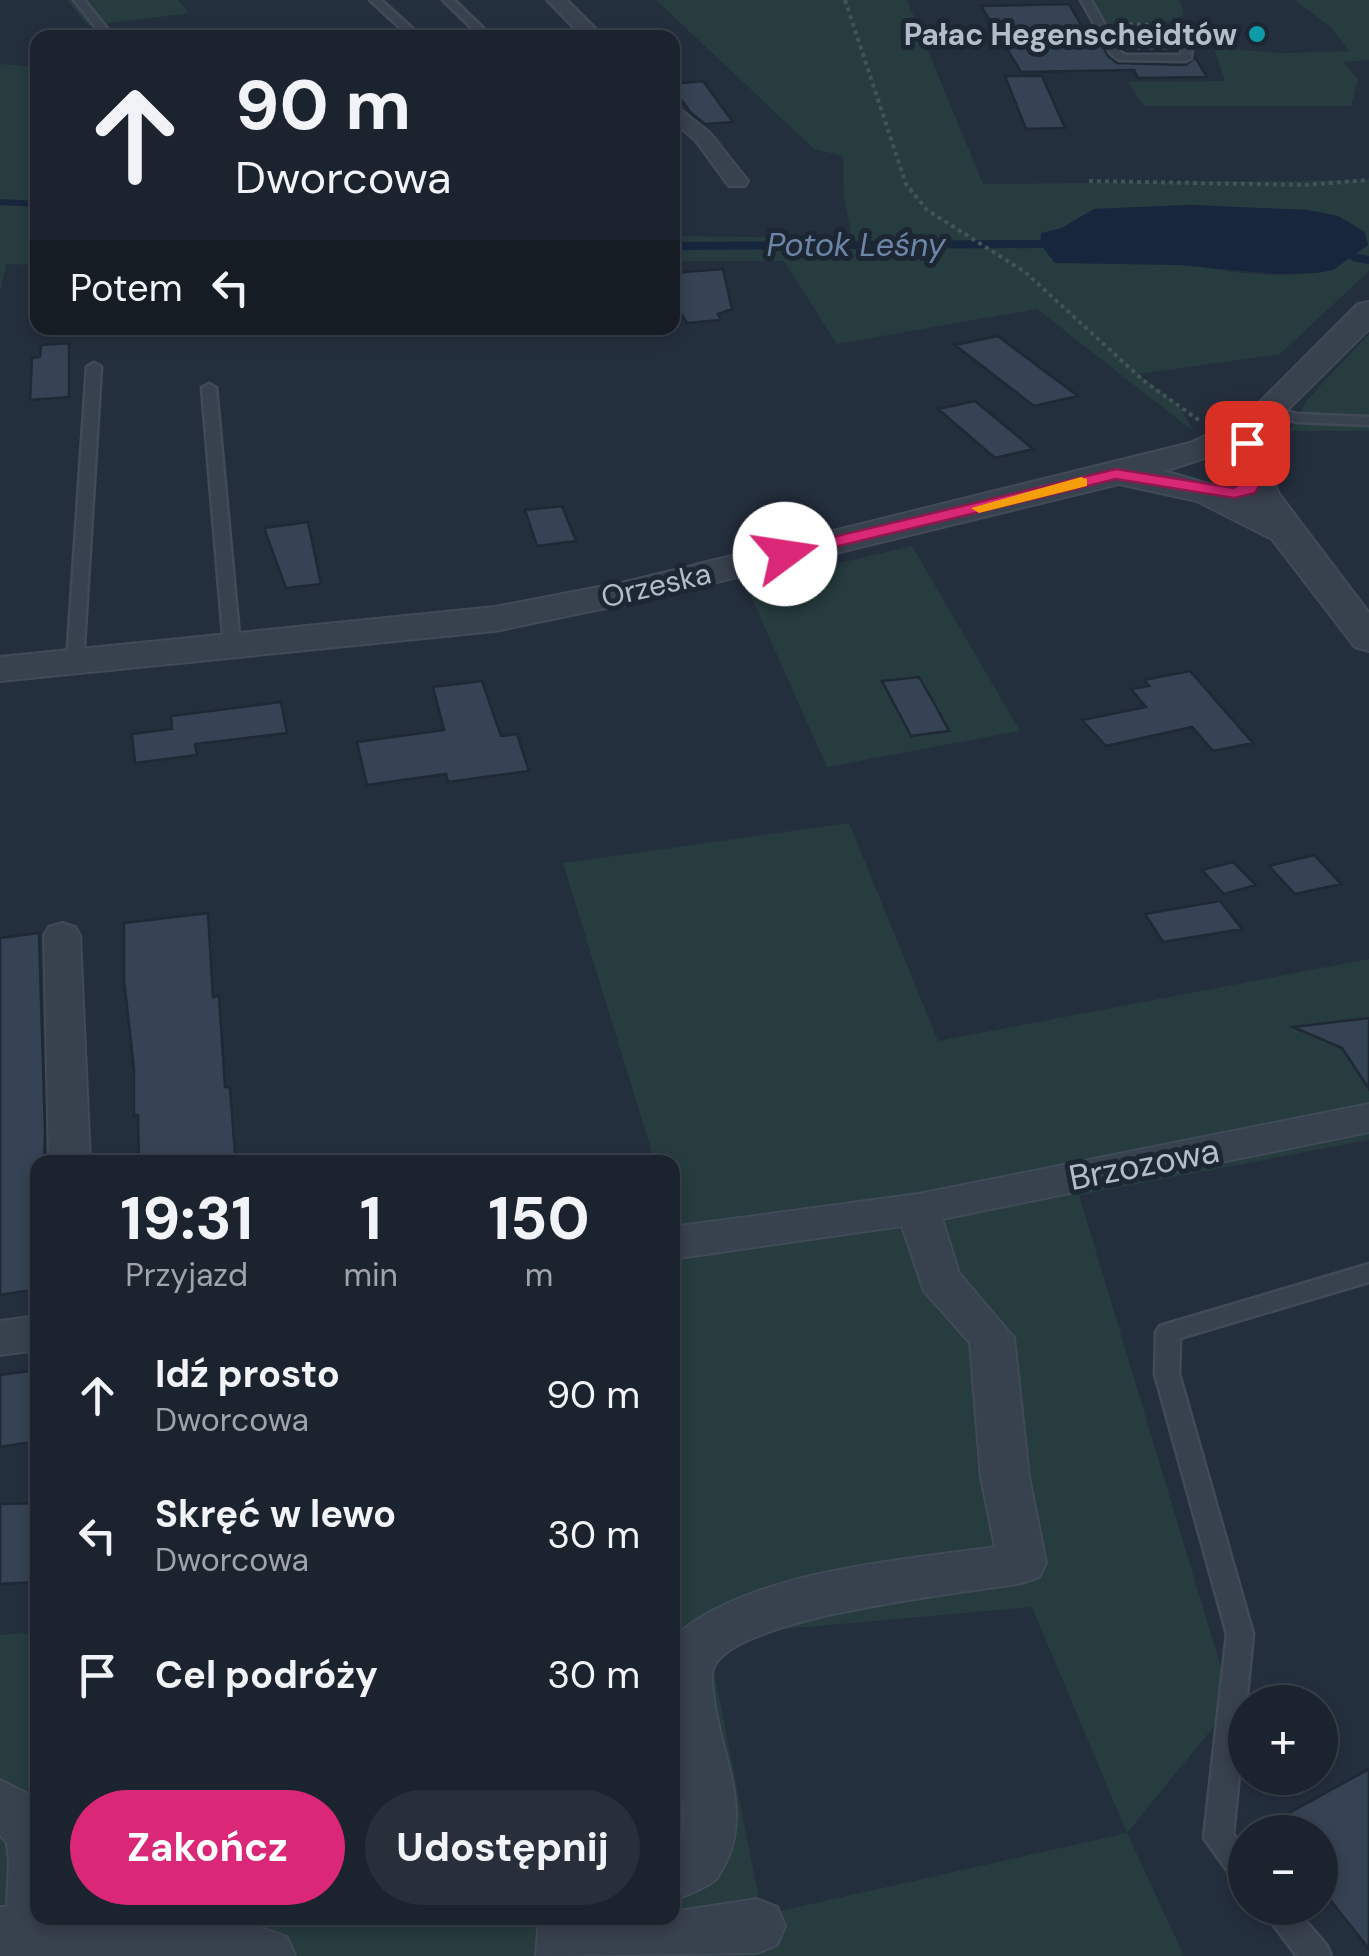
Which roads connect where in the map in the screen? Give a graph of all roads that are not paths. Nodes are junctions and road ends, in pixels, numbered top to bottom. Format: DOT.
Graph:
graph roads {
  1 [pos="79,0"];
  2 [pos="375,0"];
  3 [pos="448,0"];
  4 [pos="556,0"];
  5 [pos="1086,0"];
  6 [pos="103,30"];
  7 [pos="409,30"];
  8 [pos="480,30"];
  9 [pos="588,30"];
  10 [pos="1186,45"];
  11 [pos="680,116"];
  12 [pos="737,182"];
  13 [pos="1369,311"];
  14 [pos="94,367"];
  15 [pos="209,388"];
  16 [pos="1369,420"];
  17 [pos="1225,437"];
  18 [pos="1116,474"];
  19 [pos="1253,476"];
  20 [pos="1207,491"];
  21 [pos="1293,538"];
  22 [pos="1369,639"];
  23 [pos="232,646"];
  24 [pos="75,662"];
  25 [pos="0,669"];
  26 [pos="62,935"];
  27 [pos="1369,1118"];
  28 [pos="70,1155"];
  29 [pos="918,1209"];
  30 [pos="680,1243"];
  31 [pos="1369,1274"];
  32 [pos="30,1334"];
  33 [pos="0,1338"];
  34 [pos="0,1805"];
  35 [pos="30,1835"];
  36 [pos="1228,1850"];
  37 [pos="680,1871"];
  38 [pos="30,1879"];
  39 [pos="567,1925"];
  40 [pos="1290,1925"];
  41 [pos="757,1926"];
  42 [pos="16,1934"];
  43 [pos="267,1956"];
  44 [pos="566,1956"];
  45 [pos="1316,1956"];
  1 -- 6 [label="lane"];
  2 -- 7 [label="lane"];
  3 -- 8 [label="lane"];
  4 -- 9 [label="street"];
  5 -- 10 [label="lane"];
  11 -- 12 [label="street"];
  13 -- 17 [label="street"];
  14 -- 24 [label="lane"];
  15 -- 23 [label="lane"];
  16 -- 17 [label="lane"];
  17 -- 18 [label="street, Orzeska"];
  17 -- 19 [label="street"];
  17 -- 20 [label="street"];
  18 -- 20 [label="street"];
  18 -- 23 [label="street, Orzeska"];
  19 -- 20 [label="street"];
  19 -- 21 [label="street"];
  20 -- 21 [label="street"];
  21 -- 22 [label="street"];
  23 -- 24 [label="street, Orzeska"];
  24 -- 25 [label="street, Orzeska"];
  26 -- 28 [label="street"];
  27 -- 29 [label="street, Brzozowa"];
  29 -- 30 [label="street, Brzozowa"];
  29 -- 37 [label="street"];
  31 -- 36 [label="lane"];
  32 -- 33 [label="street"];
  34 -- 35 [label="street"];
  38 -- 42 [label="street"];
  39 -- 44 [label="street"];
  40 -- 45 [label="lane"];
  41 -- 44 [label="street"];
  42 -- 43 [label="street"];
}
